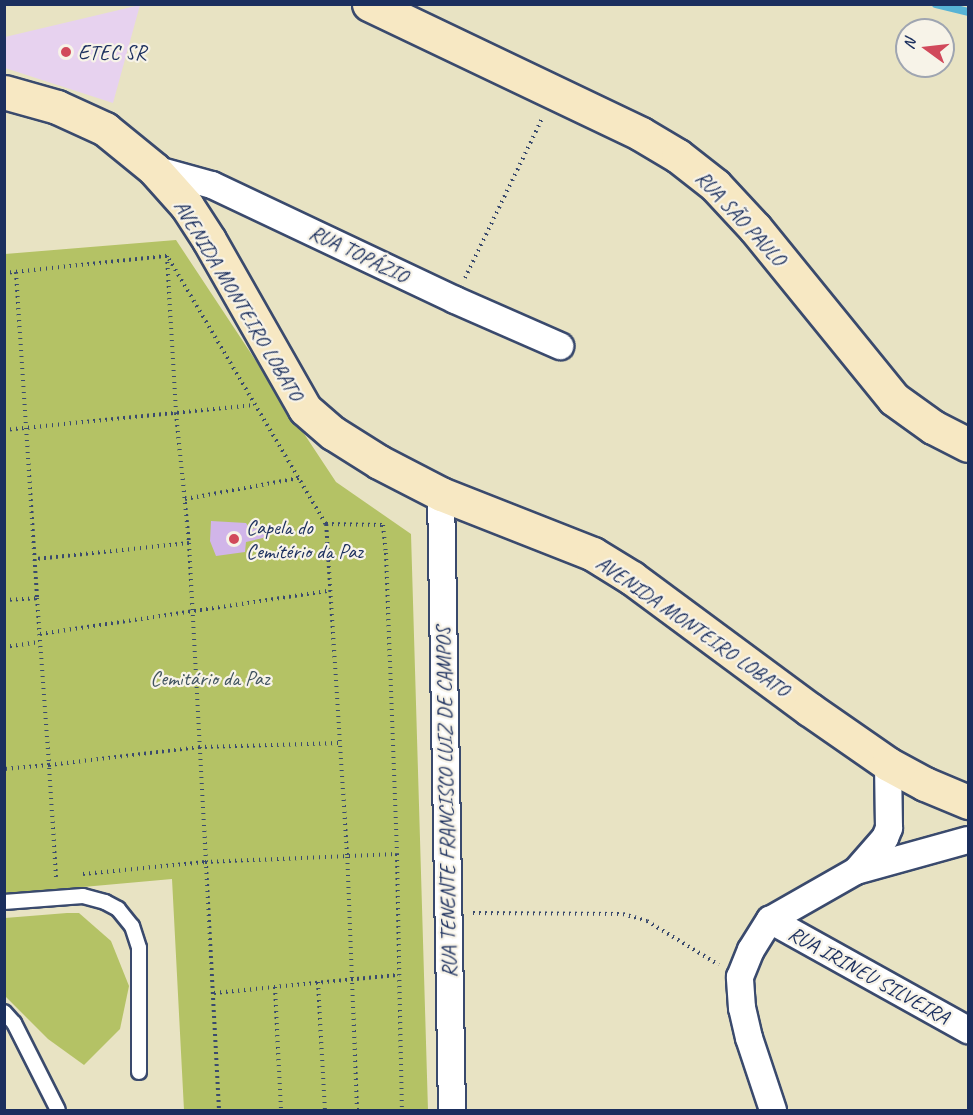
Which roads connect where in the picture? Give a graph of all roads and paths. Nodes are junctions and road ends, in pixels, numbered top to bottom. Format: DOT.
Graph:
graph roads {
  1 [pos="369,4"];
  2 [pos="4,92"];
  3 [pos="555,92"];
  4 [pos="154,169"];
  5 [pos="167,256"];
  6 [pos="16,272"];
  7 [pos="4,273"];
  8 [pos="455,300"];
  9 [pos="560,346"];
  10 [pos="255,405"];
  11 [pos="176,413"];
  12 [pos="27,428"];
  13 [pos="4,430"];
  14 [pos="969,445"];
  15 [pos="299,478"];
  16 [pos="441,494"];
  17 [pos="185,499"];
  18 [pos="326,524"];
  19 [pos="189,543"];
  20 [pos="36,559"];
  21 [pos="329,591"];
  22 [pos="37,598"];
  23 [pos="4,600"];
  24 [pos="192,610"];
  25 [pos="40,634"];
  26 [pos="40,642"];
  27 [pos="4,647"];
  28 [pos="339,743"];
  29 [pos="199,747"];
  30 [pos="888,764"];
  31 [pos="49,765"];
  32 [pos="4,769"];
  33 [pos="969,802"];
  34 [pos="969,840"];
  35 [pos="397,854"];
  36 [pos="347,855"];
  37 [pos="205,862"];
  38 [pos="856,871"];
  39 [pos="79,874"];
  40 [pos="68,876"];
  41 [pos="56,877"];
  42 [pos="46,878"];
  43 [pos="4,902"];
  44 [pos="448,913"];
  45 [pos="770,920"];
  46 [pos="399,975"];
  47 [pos="740,977"];
  48 [pos="350,980"];
  49 [pos="318,982"];
  50 [pos="275,987"];
  51 [pos="214,993"];
  52 [pos="4,1012"];
  53 [pos="969,1030"];
  54 [pos="139,1072"];
  55 [pos="58,1110"];
  56 [pos="219,1110"];
  57 [pos="281,1110"];
  58 [pos="326,1110"];
  59 [pos="357,1110"];
  60 [pos="402,1110"];
  61 [pos="452,1110"];
  62 [pos="773,1110"];
  1 -- 3 [label="street, RUA SÃO PAULO"];
  2 -- 4 [label="street, AVENIDA MONTEIRO LOBATO"];
  3 -- 8 [label="path"];
  3 -- 14 [label="street, RUA SÃO PAULO"];
  4 -- 8 [label="street, RUA TOPÁZIO"];
  4 -- 16 [label="street, AVENIDA MONTEIRO LOBATO"];
  5 -- 6 [label="path"];
  5 -- 10 [label="path"];
  5 -- 11 [label="path"];
  6 -- 7 [label="path"];
  6 -- 12 [label="path"];
  8 -- 9 [label="street, RUA TOPÁZIO"];
  10 -- 11 [label="path"];
  10 -- 15 [label="path"];
  11 -- 12 [label="path"];
  11 -- 17 [label="path"];
  12 -- 13 [label="path"];
  12 -- 20 [label="path"];
  15 -- 17 [label="path"];
  15 -- 18 [label="path"];
  16 -- 30 [label="street, AVENIDA MONTEIRO LOBATO"];
  16 -- 44 [label="street, RUA TENENTE FRANCISCO LUIZ DE CAMPOS"];
  17 -- 19 [label="path"];
  18 -- 21 [label="path"];
  18 -- 35 [label="path"];
  19 -- 20 [label="path"];
  19 -- 24 [label="path"];
  20 -- 22 [label="path"];
  21 -- 24 [label="path"];
  21 -- 28 [label="path"];
  22 -- 23 [label="path"];
  22 -- 25 [label="path"];
  24 -- 25 [label="path"];
  24 -- 29 [label="path"];
  25 -- 26 [label="path"];
  26 -- 27 [label="path"];
  26 -- 31 [label="path"];
  28 -- 29 [label="path"];
  28 -- 36 [label="path"];
  29 -- 31 [label="path"];
  29 -- 37 [label="path"];
  30 -- 33 [label="street, AVENIDA MONTEIRO LOBATO"];
  30 -- 38 [label="street"];
  31 -- 32 [label="path"];
  31 -- 41 [label="path"];
  34 -- 38 [label="street"];
  35 -- 36 [label="path"];
  35 -- 46 [label="path"];
  36 -- 37 [label="path"];
  36 -- 48 [label="path"];
  37 -- 39 [label="path"];
  37 -- 51 [label="path"];
  38 -- 45 [label="street"];
  40 -- 41 [label="path"];
  41 -- 42 [label="path"];
  43 -- 54 [label="lane"];
  44 -- 47 [label="path"];
  44 -- 61 [label="street, RUA TENENTE FRANCISCO LUIZ DE CAMPOS"];
  45 -- 47 [label="street"];
  45 -- 53 [label="street, RUA IRINEU SILVEIRA"];
  46 -- 48 [label="path"];
  46 -- 60 [label="path"];
  47 -- 62 [label="street"];
  48 -- 49 [label="path"];
  48 -- 59 [label="path"];
  49 -- 50 [label="path"];
  49 -- 58 [label="path"];
  50 -- 51 [label="path"];
  50 -- 57 [label="path"];
  51 -- 56 [label="path"];
  52 -- 55 [label="lane"];
}
